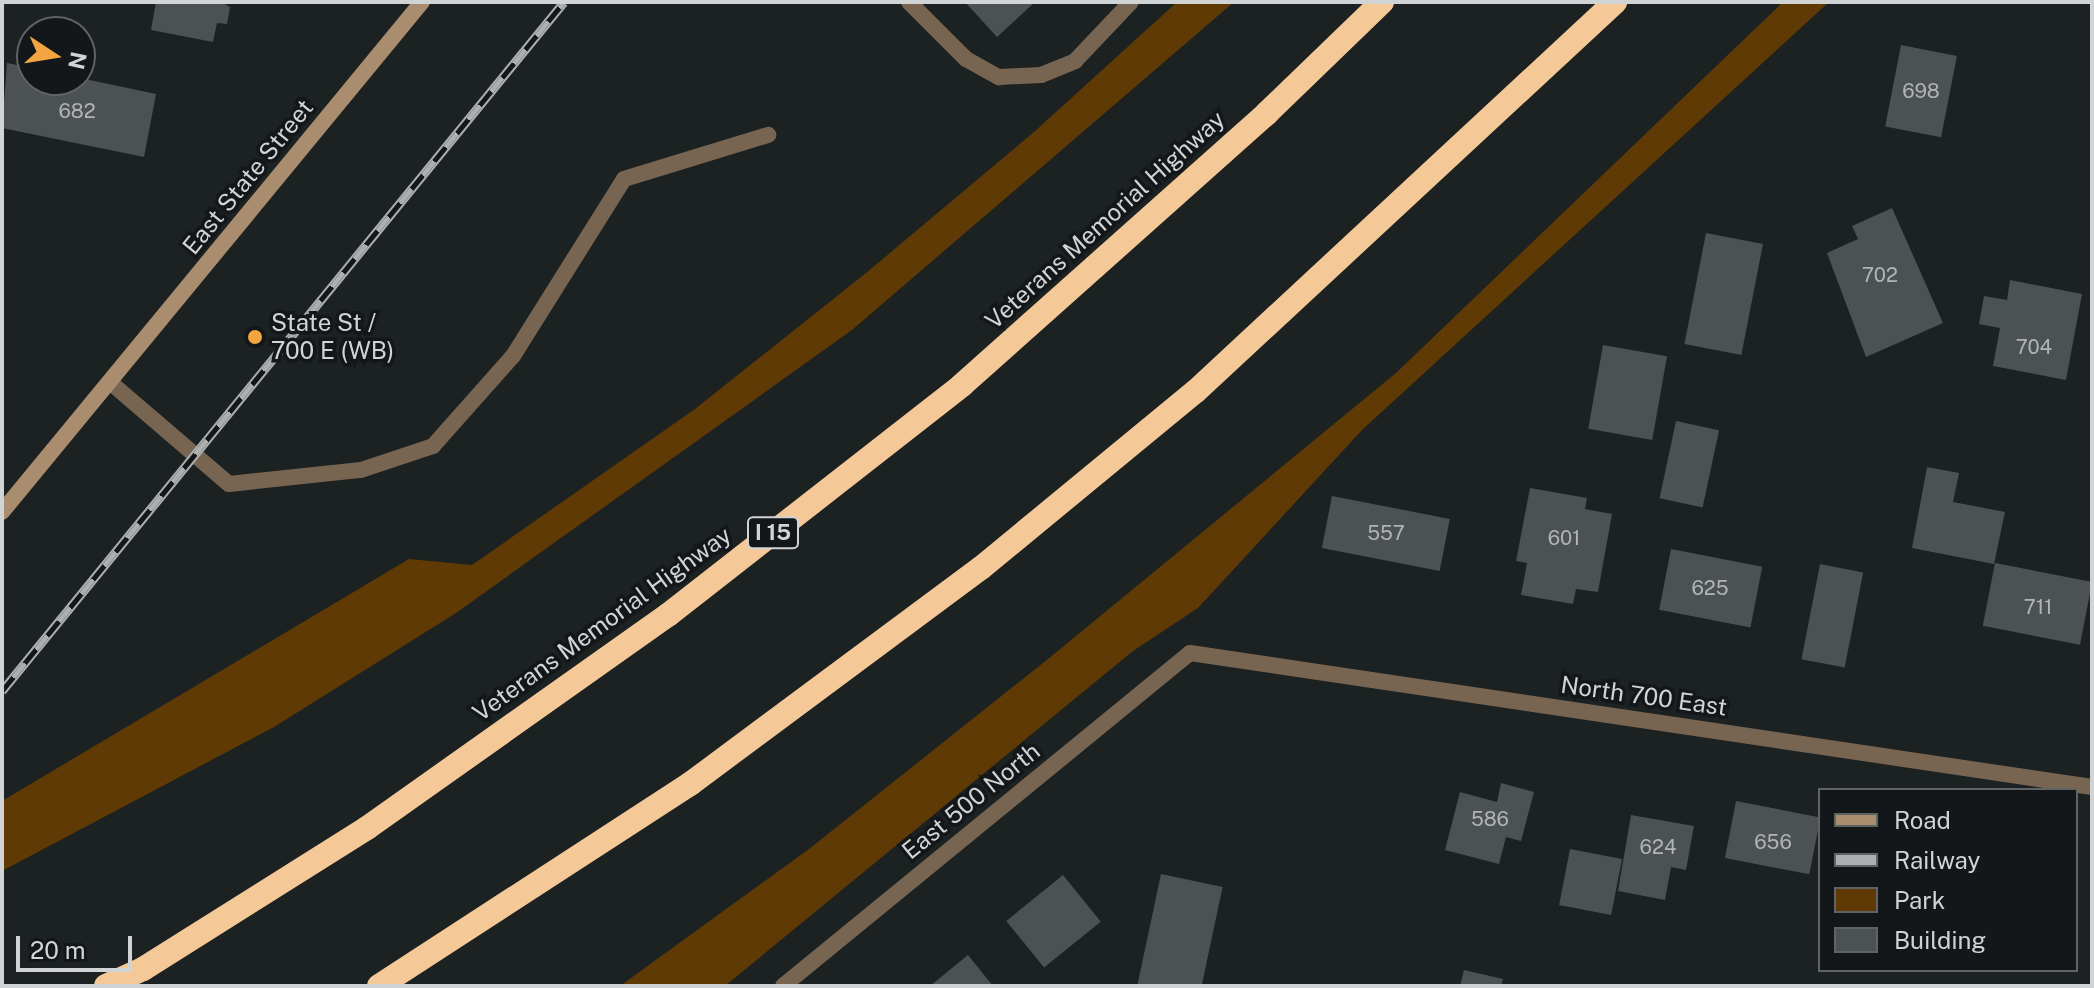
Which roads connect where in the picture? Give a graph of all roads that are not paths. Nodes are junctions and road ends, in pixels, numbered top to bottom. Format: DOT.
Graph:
graph roads {
  1 [pos="422,2"];
  2 [pos="909,2"];
  3 [pos="1131,2"];
  4 [pos="1382,2"];
  5 [pos="1615,2"];
  6 [pos="768,135"];
  7 [pos="111,383"];
  8 [pos="2,512"];
  9 [pos="1190,653"];
  10 [pos="2092,787"];
  11 [pos="106,986"];
  12 [pos="379,986"];
  13 [pos="783,986"];
  1 -- 7 [label="main road, East State Street"];
  2 -- 3 [label="street"];
  4 -- 11 [label="highway, Veterans Memorial Highway / I 15"];
  5 -- 12 [label="highway"];
  6 -- 7 [label="street"];
  7 -- 8 [label="main road, East State Street"];
  9 -- 10 [label="street, North 700 East"];
  9 -- 13 [label="street, East 500 North"];
}
